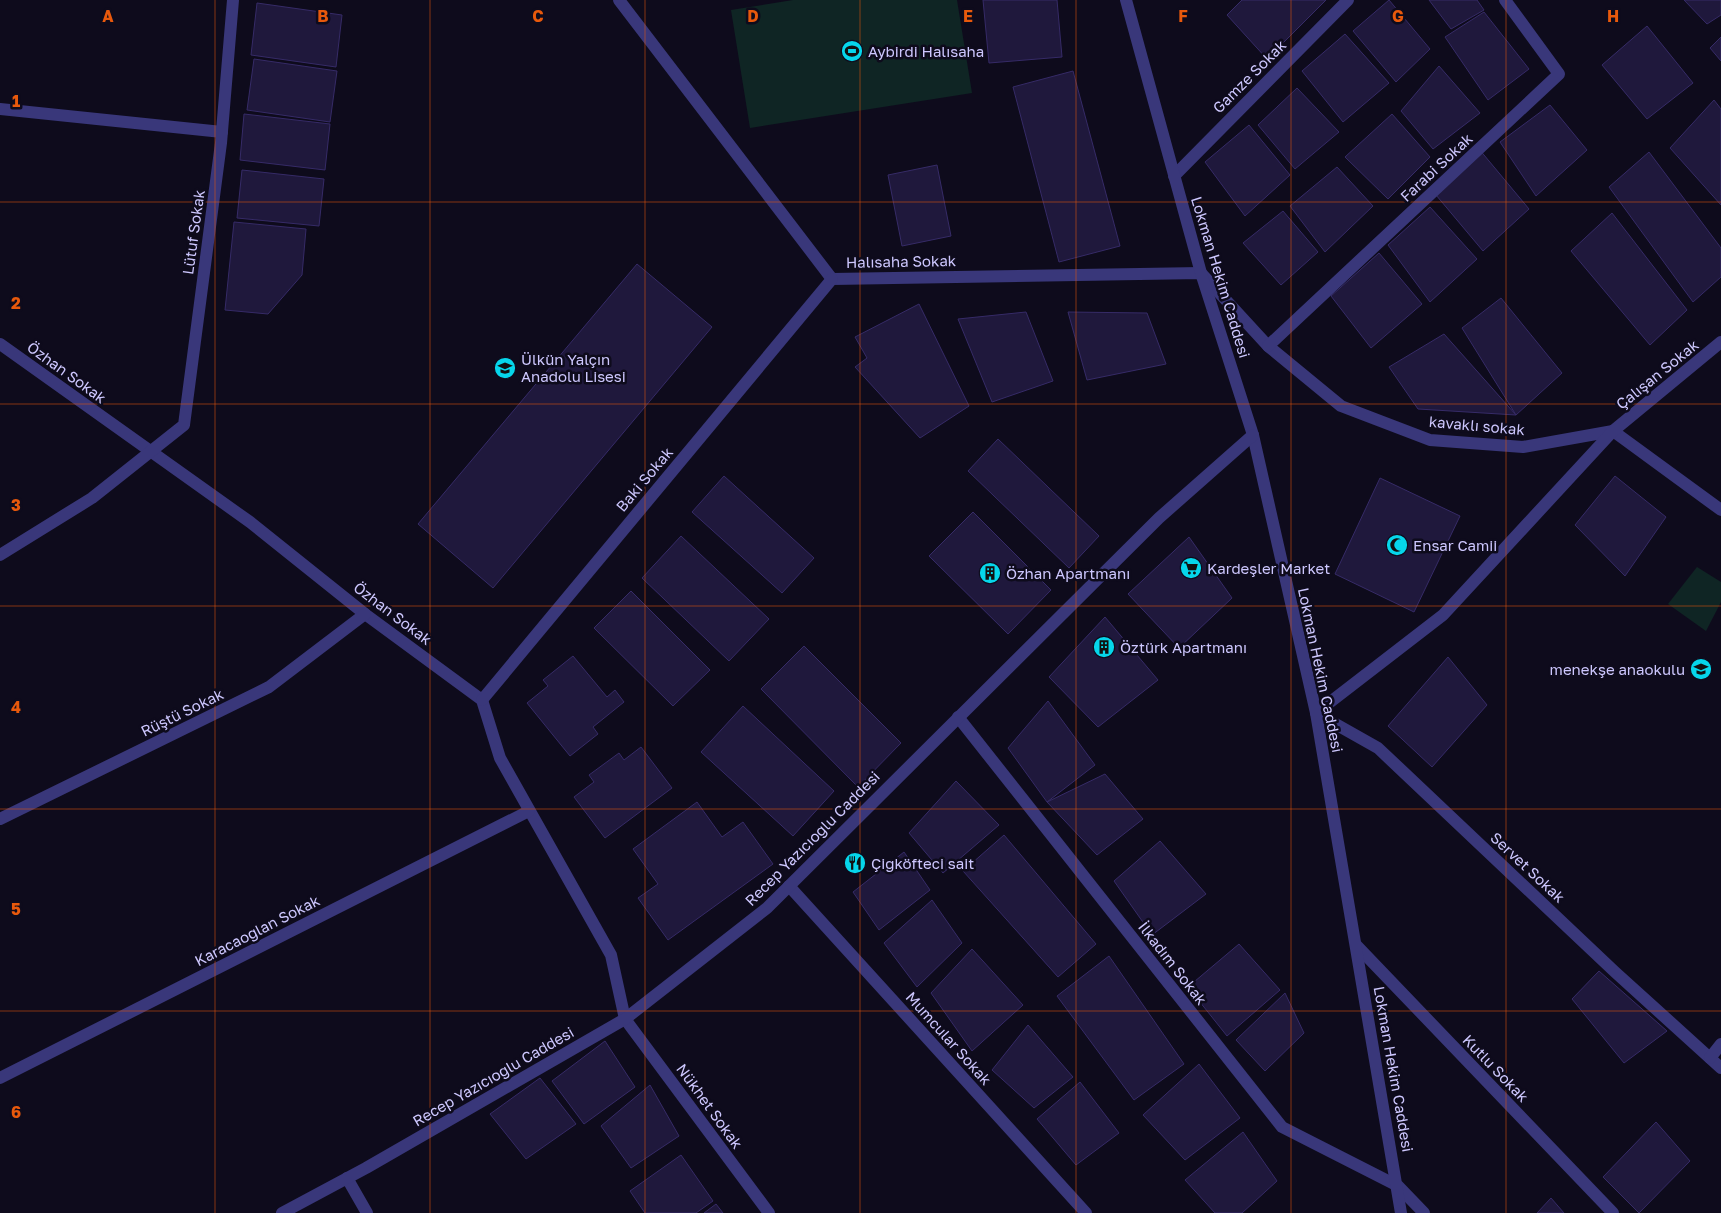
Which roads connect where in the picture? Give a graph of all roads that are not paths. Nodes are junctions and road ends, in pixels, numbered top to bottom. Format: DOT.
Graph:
graph roads {
  1 [pos="234,0"];
  2 [pos="619,0"];
  3 [pos="1126,0"];
  4 [pos="1348,0"];
  5 [pos="1505,0"];
  6 [pos="0,109"];
  7 [pos="222,132"];
  8 [pos="1174,176"];
  9 [pos="1201,273"];
  10 [pos="832,279"];
  11 [pos="1721,342"];
  12 [pos="0,344"];
  13 [pos="1268,346"];
  14 [pos="1614,430"];
  15 [pos="1252,435"];
  16 [pos="149,452"];
  17 [pos="1721,510"];
  18 [pos="0,555"];
  19 [pos="366,614"];
  20 [pos="482,700"];
  21 [pos="1316,713"];
  22 [pos="958,717"];
  23 [pos="528,811"];
  24 [pos="0,819"];
  25 [pos="789,886"];
  26 [pos="1356,945"];
  27 [pos="625,1019"];
  28 [pos="1721,1044"];
  29 [pos="1710,1058"];
  30 [pos="1721,1068"];
  31 [pos="0,1078"];
  32 [pos="347,1178"];
  33 [pos="1398,1186"];
  34 [pos="282,1213"];
  35 [pos="367,1213"];
  36 [pos="769,1213"];
  37 [pos="1086,1213"];
  38 [pos="1402,1213"];
  39 [pos="1424,1213"];
  40 [pos="1613,1213"];
  1 -- 7 [label="street, Lütuf Sokak"];
  2 -- 10 [label="street, Halısaha Sokak"];
  3 -- 8 [label="street, Lokman Hekim Caddesi"];
  4 -- 8 [label="street, Gamze Sokak"];
  5 -- 13 [label="street, Farabi Sokak"];
  6 -- 7 [label="street"];
  7 -- 16 [label="street, Lütuf Sokak"];
  8 -- 9 [label="street, Lokman Hekim Caddesi"];
  9 -- 10 [label="street, Halısaha Sokak"];
  9 -- 13 [label="street, kavaklı sokak"];
  9 -- 15 [label="street, Lokman Hekim Caddesi"];
  10 -- 20 [label="street, Baki Sokak"];
  11 -- 14 [label="street, Çalışan Sokak"];
  12 -- 16 [label="street, Özhan Sokak"];
  13 -- 14 [label="street, kavaklı sokak"];
  14 -- 17 [label="street"];
  14 -- 21 [label="street, Çalışan Sokak"];
  15 -- 21 [label="street, Lokman Hekim Caddesi"];
  15 -- 22 [label="street, Recep Yazıcıoğlu Caddesi"];
  16 -- 18 [label="street, Lütuf Sokak"];
  16 -- 19 [label="street, Özhan Sokak"];
  19 -- 20 [label="street, Özhan Sokak"];
  19 -- 24 [label="street, Rüştü Sokak"];
  20 -- 23 [label="street"];
  21 -- 26 [label="street, Lokman Hekim Caddesi"];
  21 -- 29 [label="street, Servet Sokak"];
  22 -- 25 [label="street, Recep Yazıcıoğlu Caddesi"];
  22 -- 33 [label="street, İlkadım Sokak"];
  23 -- 27 [label="street"];
  23 -- 31 [label="street, Karacaoğlan Sokak"];
  25 -- 27 [label="street, Recep Yazıcıoğlu Caddesi"];
  25 -- 37 [label="street, Mumcular Sokak"];
  26 -- 33 [label="street, Lokman Hekim Caddesi"];
  26 -- 40 [label="street, Kutlu Sokak"];
  27 -- 32 [label="street, Recep Yazıcıoğlu Caddesi"];
  27 -- 36 [label="street, Nükhet Sokak"];
  28 -- 29 [label="street"];
  29 -- 30 [label="street, Servet Sokak"];
  32 -- 34 [label="street, Recep Yazıcıoğlu Caddesi"];
  32 -- 35 [label="street"];
  33 -- 38 [label="street, Lokman Hekim Caddesi"];
  33 -- 39 [label="street"];
}
